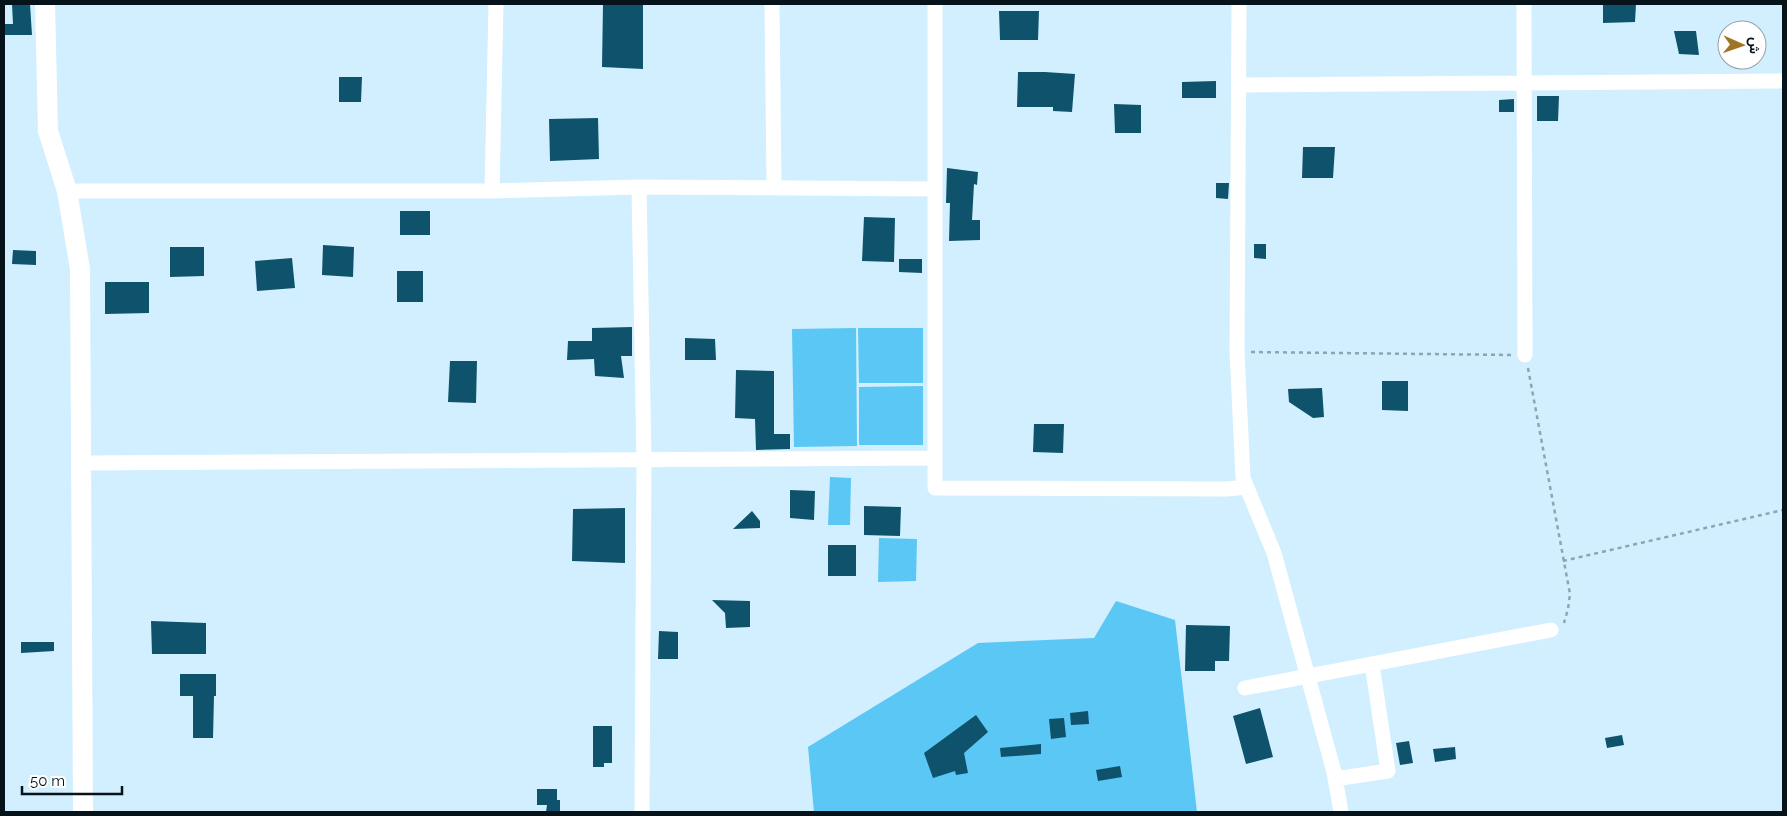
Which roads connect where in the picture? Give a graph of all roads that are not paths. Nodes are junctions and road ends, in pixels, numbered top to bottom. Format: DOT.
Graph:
graph roads {
  1 [pos="45,4"];
  2 [pos="496,4"];
  3 [pos="772,4"];
  4 [pos="935,4"];
  5 [pos="1239,4"];
  6 [pos="1524,4"];
  7 [pos="1783,81"];
  8 [pos="1239,84"];
  9 [pos="1524,84"];
  10 [pos="639,187"];
  11 [pos="774,188"];
  12 [pos="935,189"];
  13 [pos="67,190"];
  14 [pos="492,191"];
  15 [pos="1525,355"];
  16 [pos="935,458"];
  17 [pos="644,460"];
  18 [pos="80,463"];
  19 [pos="1247,487"];
  20 [pos="1551,630"];
  21 [pos="1372,664"];
  22 [pos="1308,676"];
  23 [pos="1245,688"];
  24 [pos="1335,779"];
  25 [pos="83,812"];
  26 [pos="642,812"];
  27 [pos="1341,812"];
  1 -- 13 [label="street"];
  2 -- 14 [label="street"];
  3 -- 11 [label="street"];
  4 -- 12 [label="street"];
  5 -- 8 [label="street"];
  6 -- 9 [label="street"];
  7 -- 9 [label="street"];
  8 -- 9 [label="street"];
  8 -- 19 [label="street"];
  9 -- 15 [label="street"];
  10 -- 11 [label="street"];
  10 -- 14 [label="street"];
  10 -- 17 [label="street"];
  11 -- 12 [label="street"];
  12 -- 16 [label="street"];
  13 -- 14 [label="street"];
  13 -- 18 [label="street"];
  16 -- 17 [label="street"];
  16 -- 19 [label="street"];
  17 -- 18 [label="street"];
  17 -- 26 [label="street"];
  18 -- 25 [label="street"];
  19 -- 22 [label="street"];
  20 -- 21 [label="street"];
  21 -- 22 [label="street"];
  21 -- 24 [label="street"];
  22 -- 23 [label="street"];
  22 -- 24 [label="street"];
  24 -- 27 [label="street"];
}
